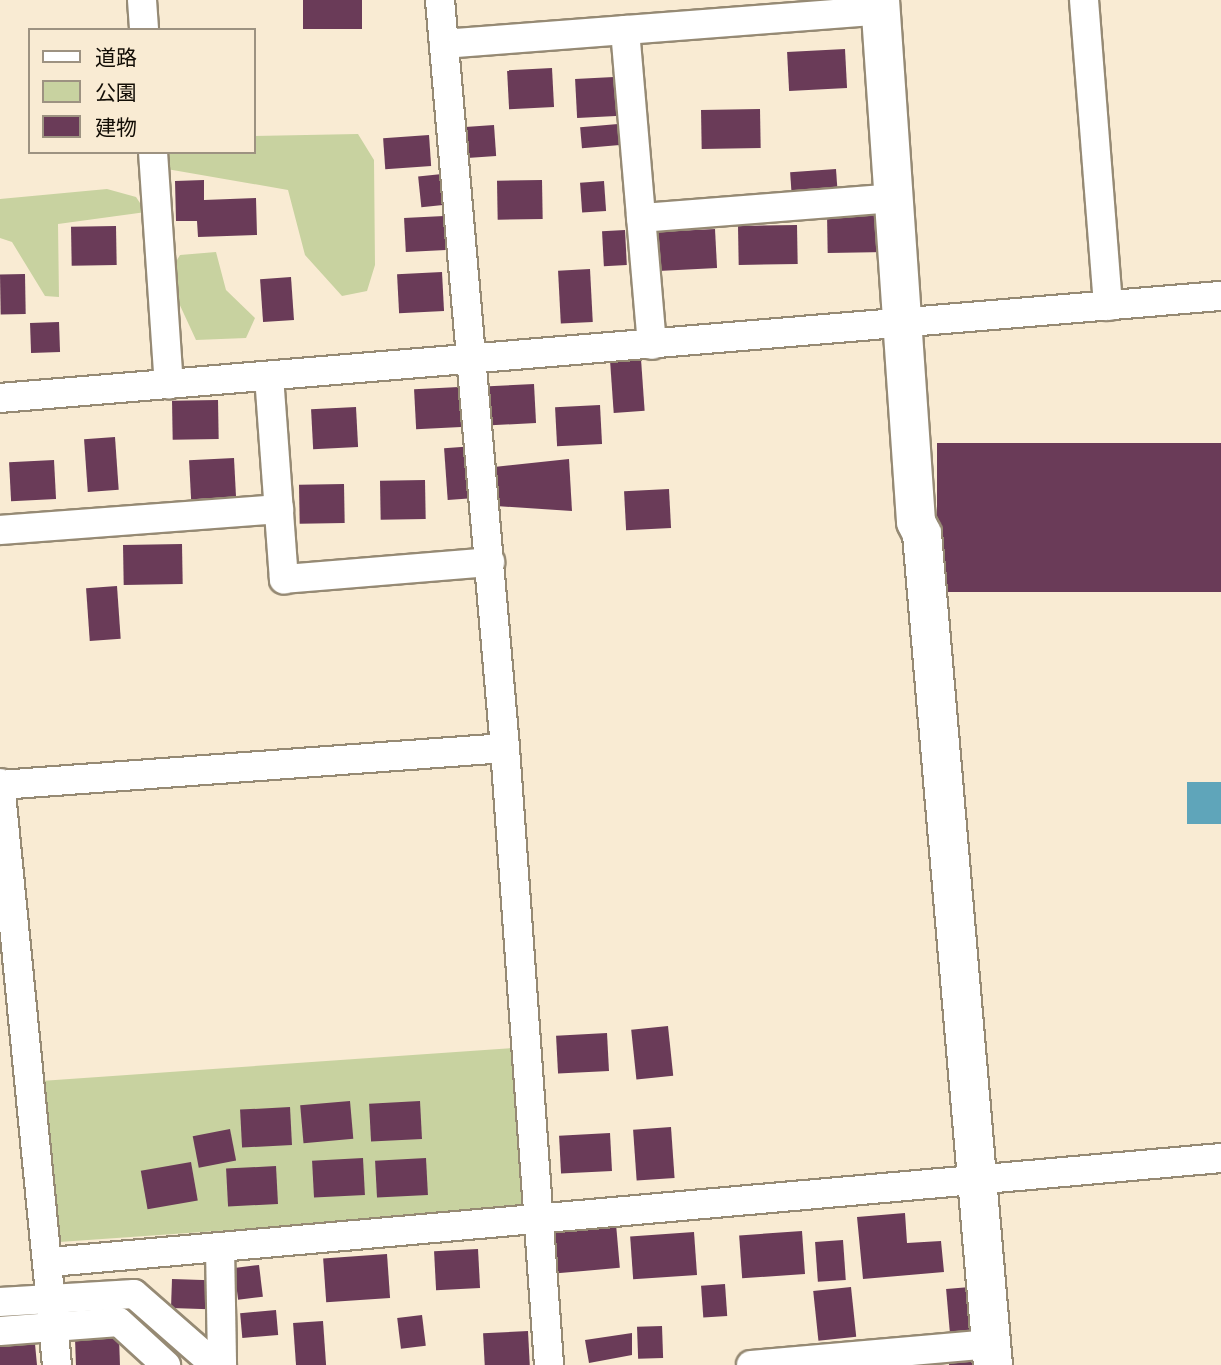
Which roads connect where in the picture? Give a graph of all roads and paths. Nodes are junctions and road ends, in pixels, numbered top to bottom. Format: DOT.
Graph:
graph roads {
  1 [pos="142,0"];
  2 [pos="440,0"];
  3 [pos="1084,0"];
  4 [pos="881,5"];
  5 [pos="144,28"];
  6 [pos="625,30"];
  7 [pos="444,44"];
  8 [pos="153,154"];
  9 [pos="895,198"];
  10 [pos="641,218"];
  11 [pos="1221,296"];
  12 [pos="1108,306"];
  13 [pos="905,326"];
  14 [pos="652,345"];
  15 [pos="473,359"];
  16 [pos="269,376"];
  17 [pos="169,384"];
  18 [pos="0,398"];
  19 [pos="279,509"];
  20 [pos="0,530"];
  21 [pos="490,562"];
  22 [pos="505,748"];
  23 [pos="0,784"];
  24 [pos="1221,1158"];
  25 [pos="975,1178"];
  26 [pos="539,1220"];
  27 [pos="220,1247"];
  28 [pos="51,1262"];
  29 [pos="52,1297"];
  30 [pos="0,1302"];
  31 [pos="54,1327"];
  32 [pos="0,1331"];
  33 [pos="992,1354"];
  34 [pos="57,1365"];
  35 [pos="166,1365"];
  36 [pos="215,1365"];
  37 [pos="222,1365"];
  38 [pos="549,1365"];
  39 [pos="751,1365"];
  1 -- 5 [label="street"];
  2 -- 7 [label="street"];
  3 -- 12 [label="street"];
  4 -- 6 [label="street"];
  4 -- 9 [label="street"];
  6 -- 7 [label="street"];
  6 -- 10 [label="street"];
  7 -- 15 [label="street"];
  8 -- 17 [label="street"];
  9 -- 10 [label="street"];
  9 -- 13 [label="street"];
  10 -- 14 [label="street"];
  11 -- 12 [label="street"];
  12 -- 13 [label="street"];
  13 -- 14 [label="street"];
  13 -- 25 [label="street"];
  14 -- 15 [label="street"];
  15 -- 16 [label="street"];
  15 -- 21 [label="street"];
  16 -- 17 [label="street"];
  16 -- 19 [label="street"];
  17 -- 18 [label="street"];
  19 -- 20 [label="street"];
  19 -- 21 [label="street"];
  21 -- 22 [label="street"];
  22 -- 23 [label="street"];
  22 -- 26 [label="street"];
  23 -- 28 [label="street"];
  24 -- 25 [label="street"];
  25 -- 26 [label="street"];
  25 -- 33 [label="street"];
  26 -- 27 [label="street"];
  26 -- 38 [label="street"];
  27 -- 28 [label="street"];
  27 -- 37 [label="street"];
  28 -- 29 [label="street"];
  29 -- 30 [label="street"];
  29 -- 31 [label="street"];
  29 -- 36 [label="street"];
  31 -- 32 [label="street"];
  31 -- 34 [label="street"];
  31 -- 35 [label="street"];
  33 -- 39 [label="street"];
}
